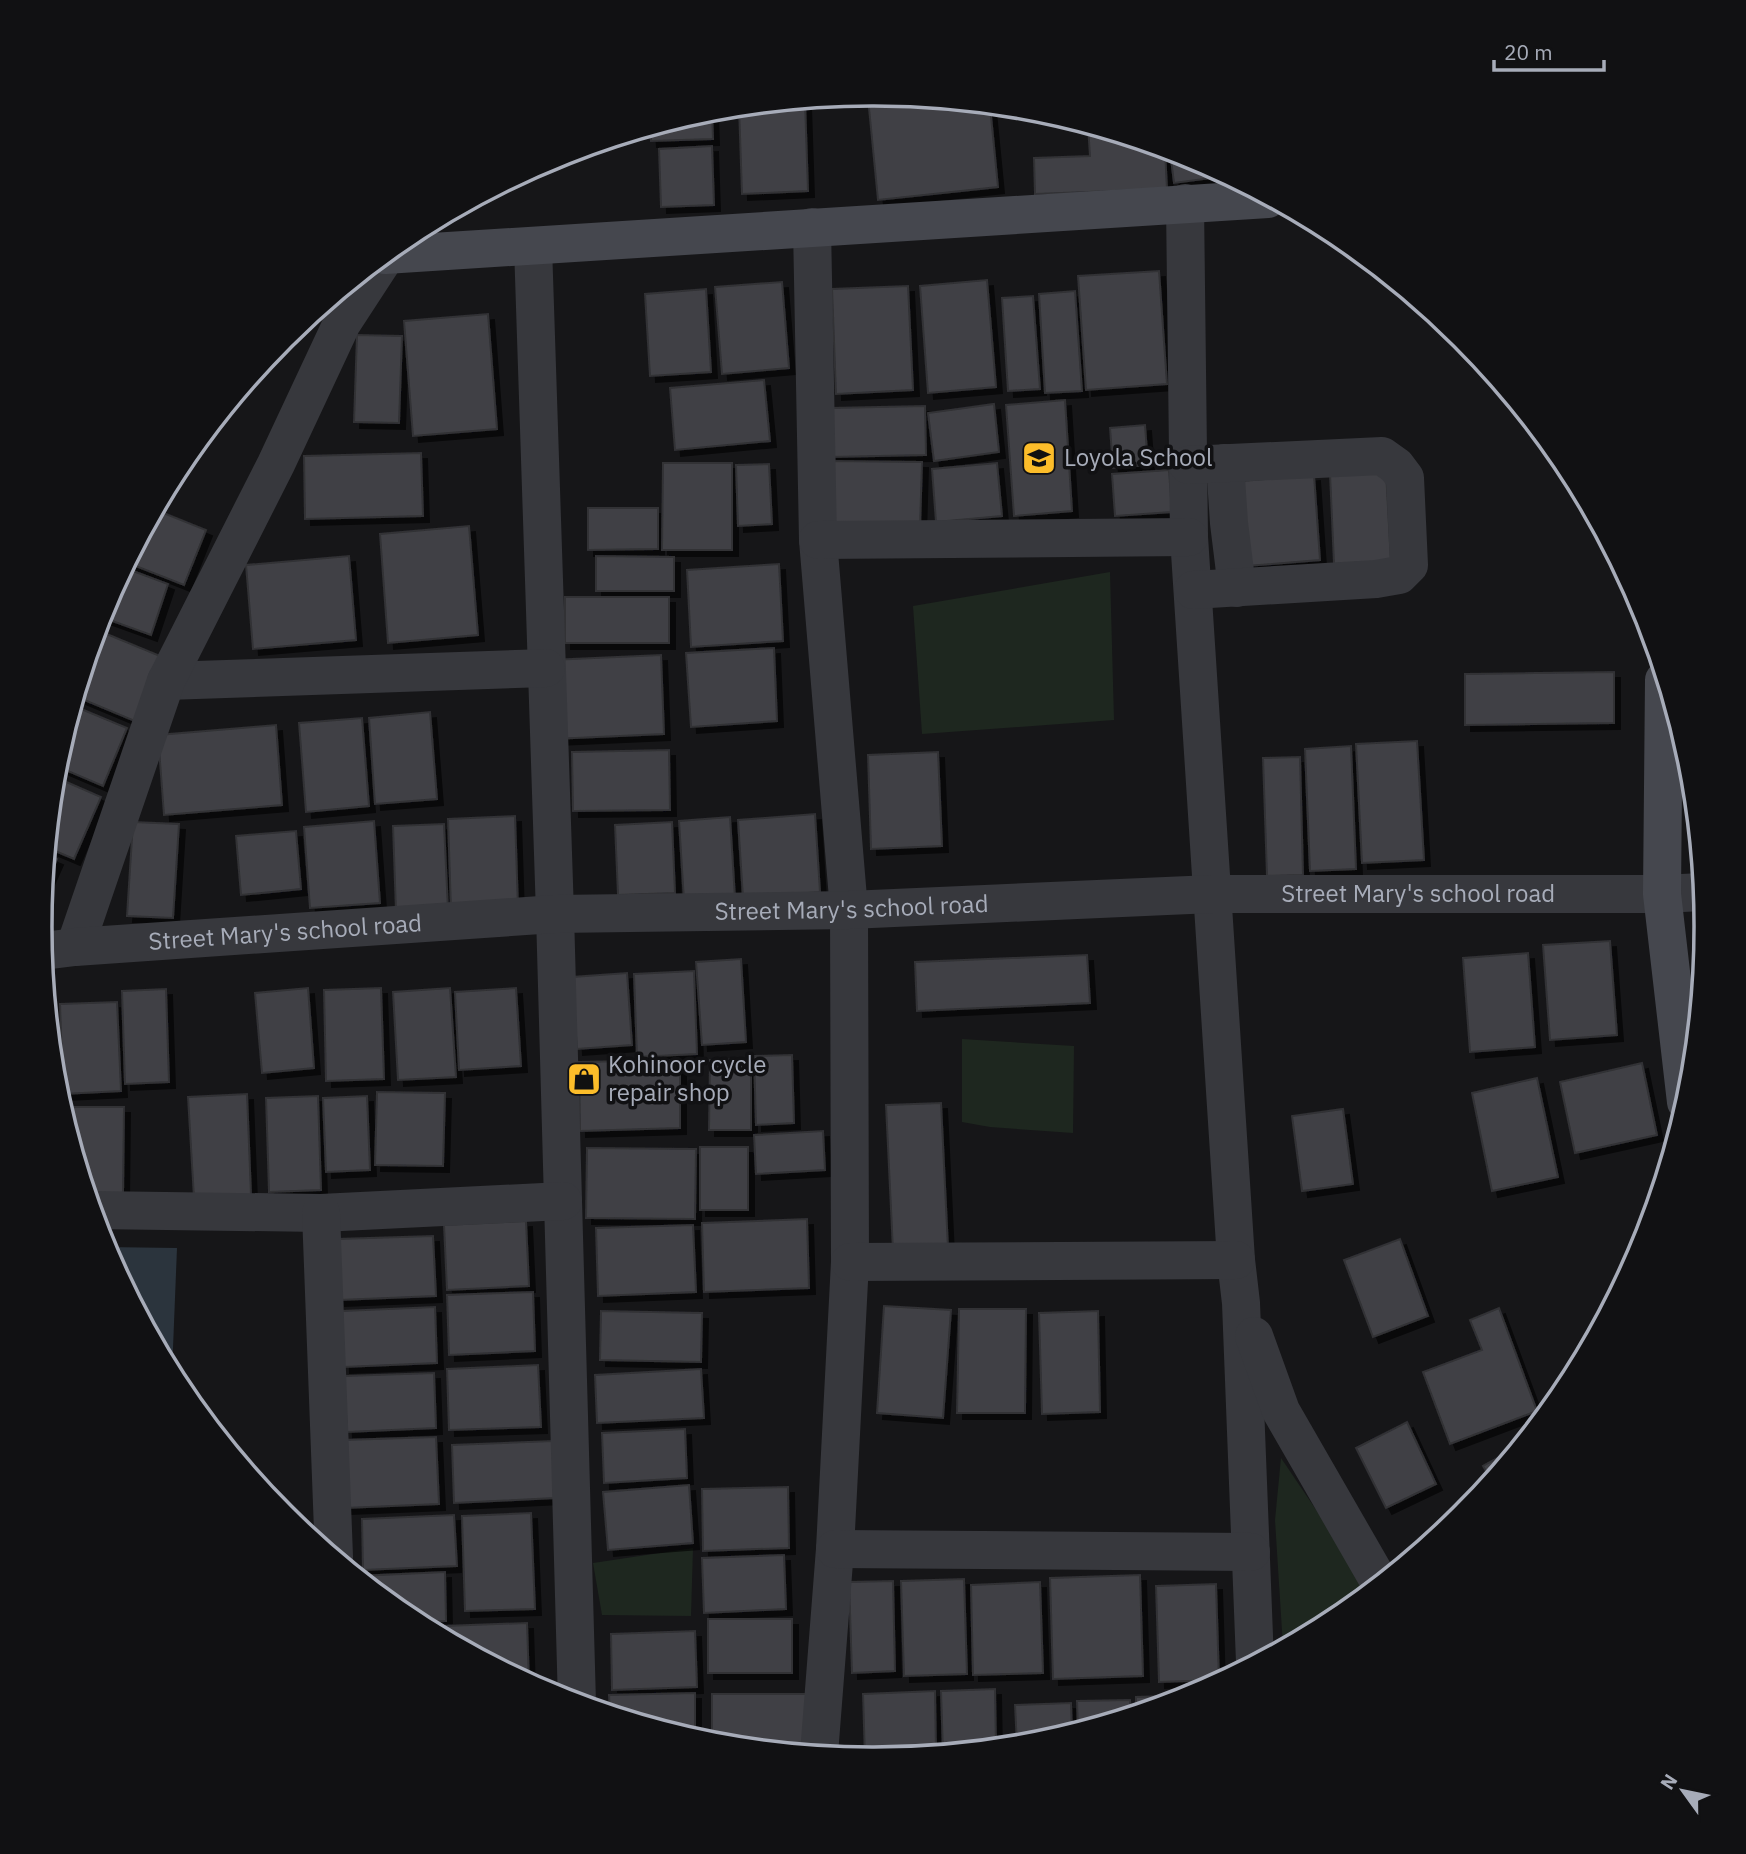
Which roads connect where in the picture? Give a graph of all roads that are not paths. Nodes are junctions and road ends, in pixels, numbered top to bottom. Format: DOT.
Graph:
graph roads {
  1 [pos="1252,200"];
  2 [pos="1185,203"];
  3 [pos="812,227"];
  4 [pos="533,246"];
  5 [pos="405,254"];
  6 [pos="371,279"];
  7 [pos="1207,464"];
  8 [pos="1229,523"];
  9 [pos="1189,531"];
  10 [pos="818,540"];
  11 [pos="1237,588"];
  12 [pos="1193,590"];
  13 [pos="546,668"];
  14 [pos="166,681"];
  15 [pos="1664,708"];
  16 [pos="1693,892"];
  17 [pos="1212,894"];
  18 [pos="1662,894"];
  19 [pos="849,910"];
  20 [pos="555,914"];
  21 [pos="59,949"];
  22 [pos="1682,1063"];
  23 [pos="563,1201"];
  24 [pos="103,1210"];
  25 [pos="321,1213"];
  26 [pos="1236,1261"];
  27 [pos="850,1262"];
  28 [pos="1241,1303"];
  29 [pos="329,1541"];
  30 [pos="835,1549"];
  31 [pos="1251,1552"];
  32 [pos="1375,1575"];
  33 [pos="1255,1653"];
  34 [pos="577,1692"];
  35 [pos="820,1746"];
  1 -- 2 [label="main road"];
  2 -- 3 [label="main road"];
  2 -- 7 [label="street"];
  3 -- 4 [label="main road"];
  3 -- 10 [label="street"];
  4 -- 5 [label="main road"];
  4 -- 13 [label="street"];
  6 -- 14 [label="street"];
  7 -- 8 [label="street"];
  7 -- 9 [label="street"];
  7 -- 11 [label="street"];
  8 -- 9 [label="street"];
  8 -- 11 [label="street"];
  9 -- 10 [label="street"];
  9 -- 12 [label="street"];
  10 -- 19 [label="street"];
  11 -- 12 [label="street"];
  12 -- 17 [label="street"];
  13 -- 14 [label="street"];
  13 -- 20 [label="street"];
  14 -- 21 [label="street"];
  15 -- 18 [label="main road"];
  16 -- 18 [label="street, Street Mary's school road"];
  17 -- 18 [label="street, Street Mary's school road"];
  17 -- 19 [label="street, Street Mary's school road"];
  17 -- 26 [label="street"];
  18 -- 22 [label="main road"];
  19 -- 20 [label="street, Street Mary's school road"];
  19 -- 27 [label="street"];
  20 -- 21 [label="street, Street Mary's school road"];
  20 -- 23 [label="street"];
  23 -- 25 [label="street"];
  23 -- 34 [label="street"];
  24 -- 25 [label="street"];
  25 -- 29 [label="street"];
  26 -- 27 [label="street"];
  26 -- 28 [label="street"];
  27 -- 30 [label="street"];
  28 -- 31 [label="street"];
  28 -- 32 [label="street"];
  30 -- 31 [label="street"];
  30 -- 35 [label="street"];
  31 -- 33 [label="street"];
}
